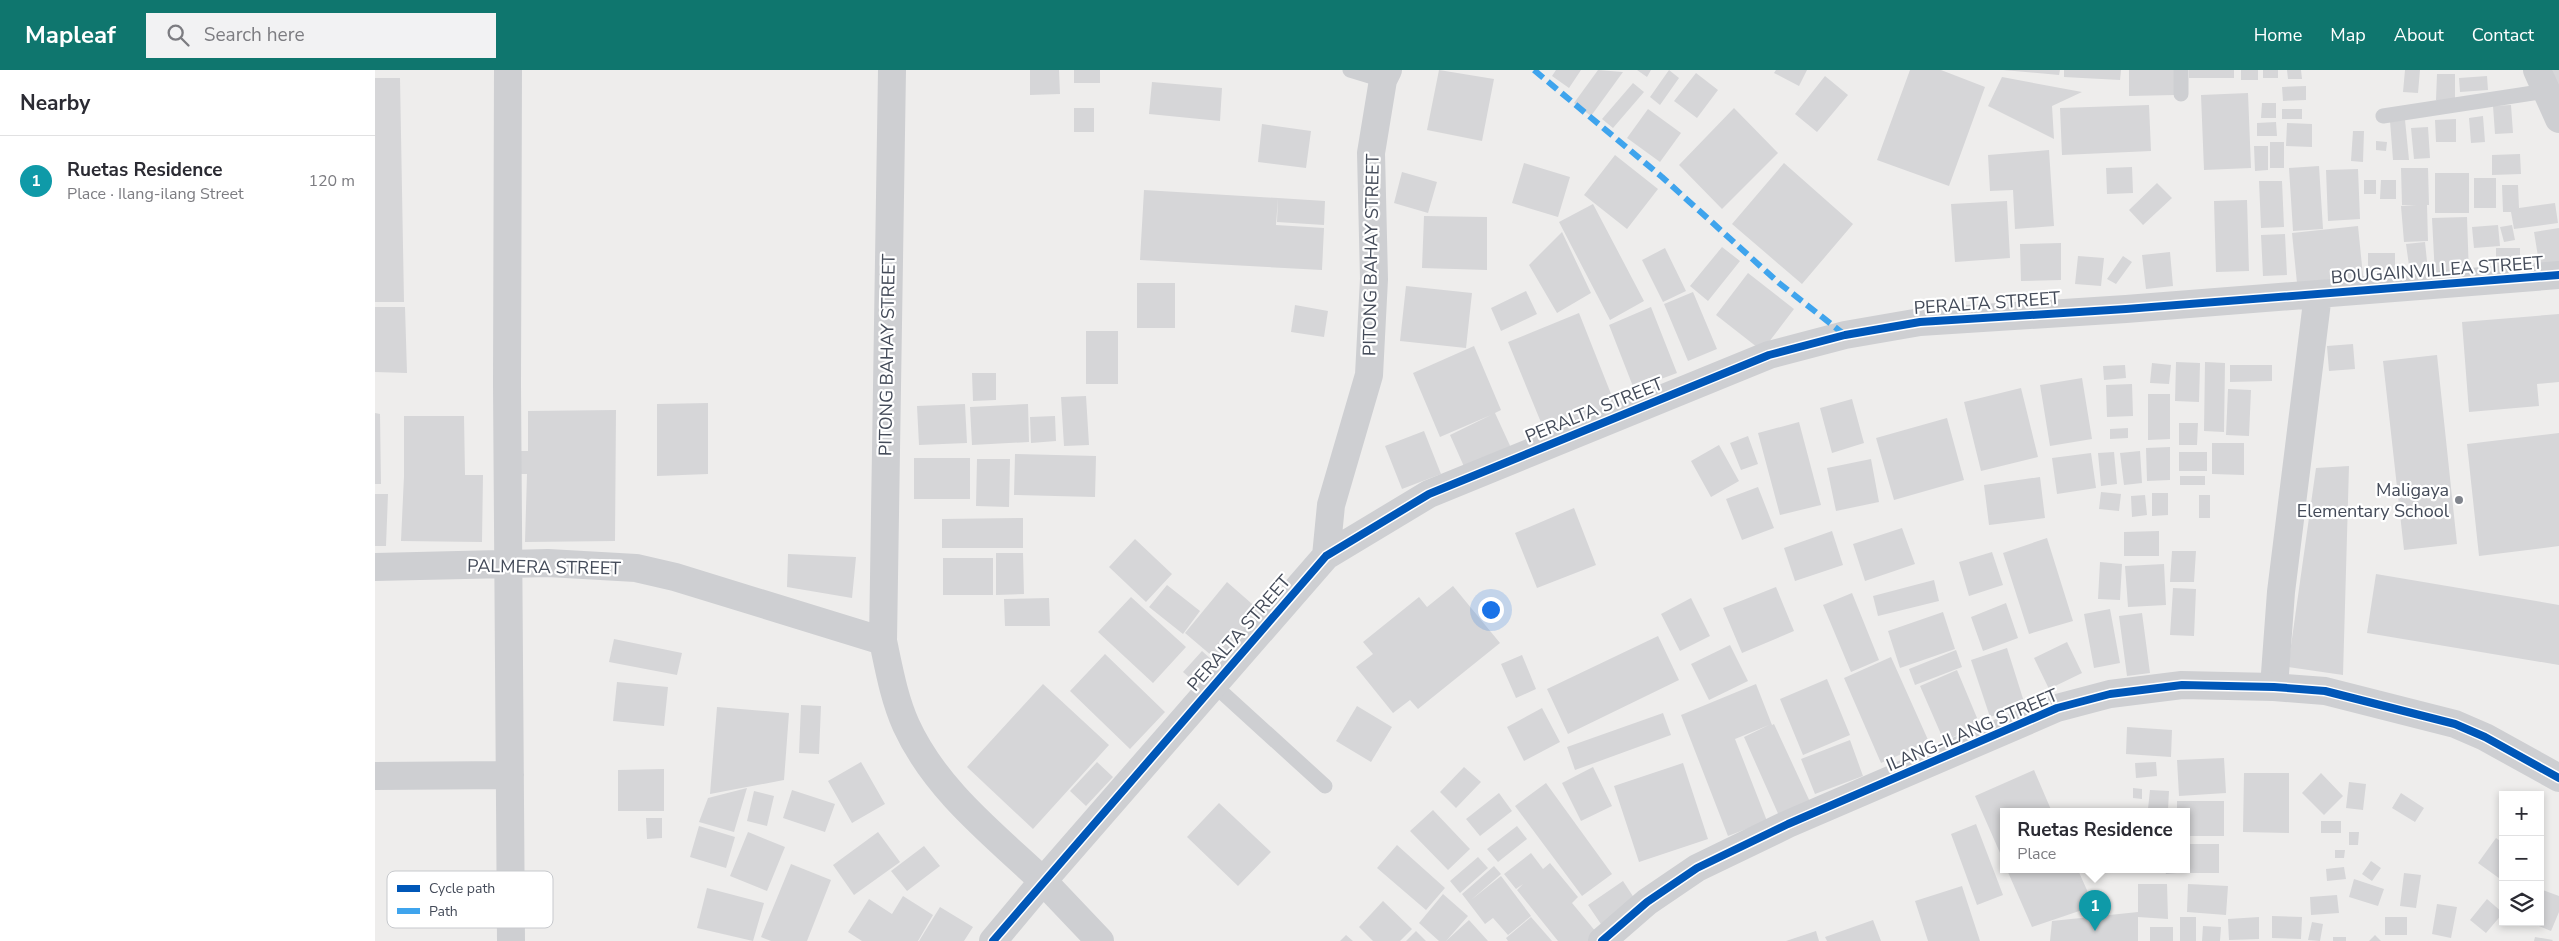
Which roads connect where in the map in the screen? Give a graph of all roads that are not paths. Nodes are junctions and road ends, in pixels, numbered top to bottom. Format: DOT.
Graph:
graph roads {
  1 [pos="508,70"];
  2 [pos="892,70"];
  3 [pos="1350,70"];
  4 [pos="2181,70"];
  5 [pos="1386,75"];
  6 [pos="2542,80"];
  7 [pos="2181,94"];
  8 [pos="2383,116"];
  9 [pos="2559,120"];
  10 [pos="2559,275"];
  11 [pos="2318,294"];
  12 [pos="1326,556"];
  13 [pos="508,565"];
  14 [pos="375,567"];
  15 [pos="883,641"];
  16 [pos="1214,685"];
  17 [pos="2273,686"];
  18 [pos="510,775"];
  19 [pos="375,776"];
  20 [pos="2559,778"];
  21 [pos="1325,786"];
  22 [pos="511,871"];
  23 [pos="1043,881"];
  24 [pos="511,928"];
  25 [pos="511,941"];
  26 [pos="993,941"];
  27 [pos="1100,941"];
  28 [pos="1602,941"];
  1 -- 13 [label="street"];
  2 -- 15 [label="street, PITONG BAHAY STREET"];
  3 -- 5 [label="lane"];
  4 -- 7 [label="lane"];
  5 -- 12 [label="street, PITONG BAHAY STREET"];
  6 -- 8 [label="lane"];
  6 -- 9 [label="street"];
  10 -- 11 [label="street, BOUGAINVILLEA STREET"];
  11 -- 12 [label="street, PERALTA STREET"];
  11 -- 17 [label="street"];
  12 -- 16 [label="street, PERALTA STREET"];
  13 -- 14 [label="street, PALMERA STREET"];
  13 -- 15 [label="street, PALMERA STREET"];
  13 -- 18 [label="street"];
  15 -- 23 [label="street, PITONG BAHAY STREET"];
  16 -- 21 [label="lane"];
  16 -- 23 [label="street, PERALTA STREET"];
  17 -- 20 [label="street, ILANG-ILANG STREET"];
  17 -- 28 [label="street, ILANG-ILANG STREET"];
  18 -- 19 [label="street"];
  18 -- 22 [label="street"];
  23 -- 26 [label="street, PERALTA STREET"];
  23 -- 27 [label="street, PITONG BAHAY STREET"];
  24 -- 25 [label="street"];
}
